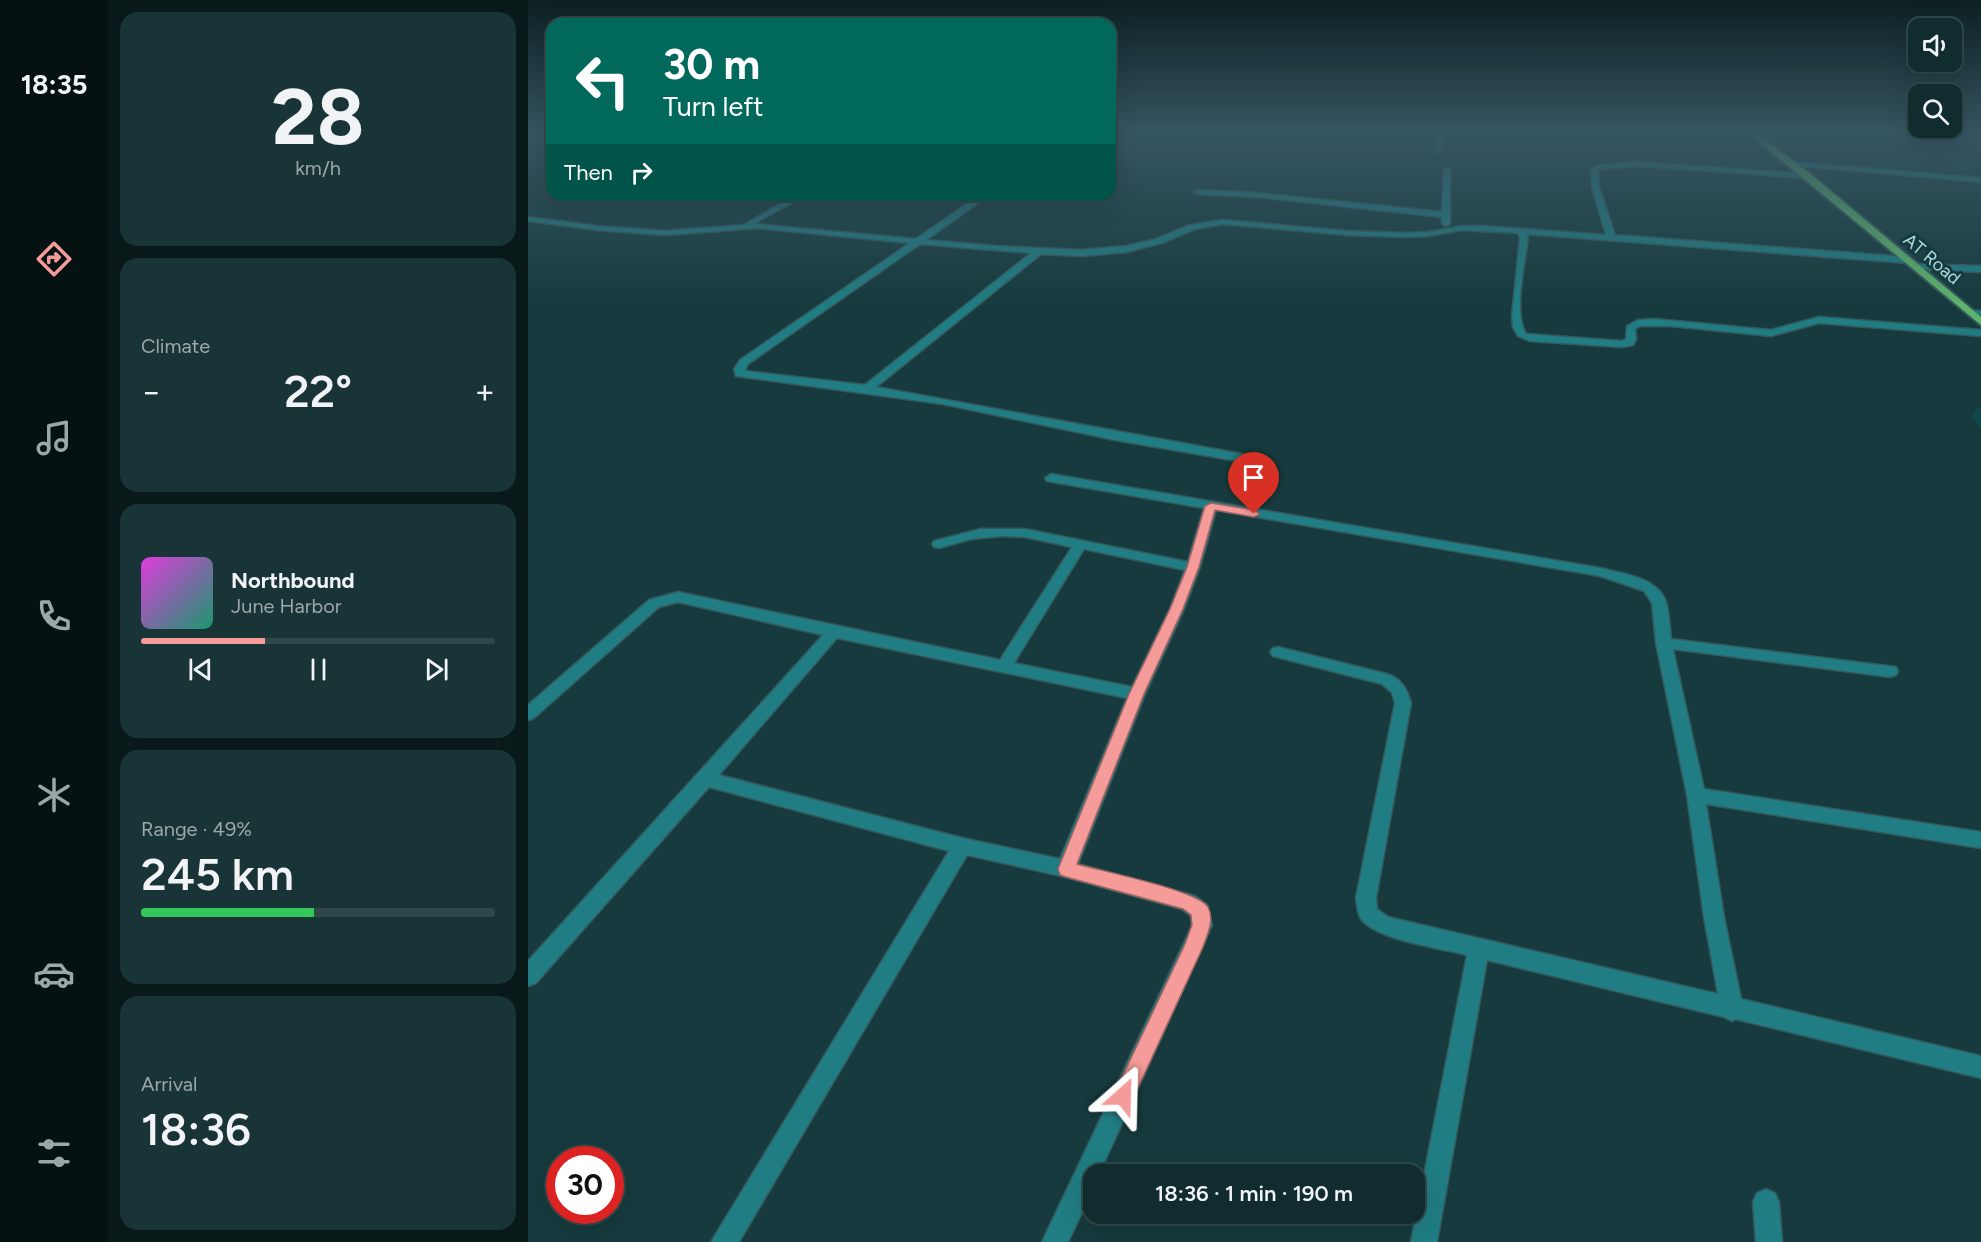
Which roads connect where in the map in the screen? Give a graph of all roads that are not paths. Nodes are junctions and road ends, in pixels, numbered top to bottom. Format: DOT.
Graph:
graph roads {
  1 [pos="1447,190"];
  2 [pos="1596,190"];
  3 [pos="1825,190"];
  4 [pos="1198,192"];
  5 [pos="790,201"];
  6 [pos="976,201"];
  7 [pos="1446,215"];
  8 [pos="528,219"];
  9 [pos="744,225"];
  10 [pos="1446,230"];
  11 [pos="1521,231"];
  12 [pos="1611,238"];
  13 [pos="919,240"];
  14 [pos="1038,252"];
  15 [pos="1911,263"];
  16 [pos="1981,269"];
  17 [pos="1970,312"];
  18 [pos="1981,313"];
  19 [pos="1981,322"];
  20 [pos="1981,333"];
  21 [pos="867,389"];
  22 [pos="1238,457"];
  23 [pos="1051,478"];
  24 [pos="1211,506"];
  25 [pos="939,544"];
  26 [pos="1080,544"];
  27 [pos="1193,567"];
  28 [pos="834,632"];
  29 [pos="1664,643"];
  30 [pos="1278,652"];
  31 [pos="1004,666"];
  32 [pos="1890,671"];
  33 [pos="1137,694"];
  34 [pos="528,714"];
  35 [pos="705,779"];
  36 [pos="1696,795"];
  37 [pos="1981,840"];
  38 [pos="962,846"];
  39 [pos="1066,869"];
  40 [pos="1478,950"];
  41 [pos="528,976"];
  42 [pos="1732,1010"];
  43 [pos="1981,1067"];
  44 [pos="1766,1202"];
  45 [pos="724,1242"];
  46 [pos="1055,1242"];
  47 [pos="1424,1242"];
  48 [pos="1769,1242"];
  1 -- 7 [label="street"];
  2 -- 12 [label="street"];
  3 -- 15 [label="highway, AT Road"];
  4 -- 7 [label="street"];
  5 -- 9 [label="street"];
  6 -- 13 [label="street"];
  7 -- 10 [label="street"];
  8 -- 9 [label="street"];
  9 -- 13 [label="street"];
  10 -- 11 [label="street"];
  10 -- 14 [label="street"];
  11 -- 12 [label="street"];
  11 -- 20 [label="street"];
  12 -- 15 [label="street"];
  13 -- 14 [label="street"];
  13 -- 21 [label="street"];
  14 -- 21 [label="street"];
  15 -- 16 [label="street"];
  15 -- 17 [label="highway, AT Road"];
  17 -- 18 [label="lane"];
  17 -- 19 [label="highway, AT Road"];
  21 -- 22 [label="street"];
  23 -- 24 [label="street"];
  24 -- 27 [label="street"];
  24 -- 29 [label="street"];
  25 -- 26 [label="street"];
  26 -- 27 [label="street"];
  26 -- 31 [label="street"];
  27 -- 33 [label="street"];
  28 -- 31 [label="street"];
  28 -- 34 [label="street"];
  28 -- 35 [label="street"];
  29 -- 32 [label="street"];
  29 -- 36 [label="street"];
  30 -- 40 [label="street"];
  31 -- 33 [label="street"];
  33 -- 39 [label="street"];
  35 -- 38 [label="street"];
  35 -- 41 [label="street"];
  36 -- 37 [label="street"];
  36 -- 42 [label="street"];
  38 -- 39 [label="street"];
  38 -- 45 [label="street"];
  39 -- 46 [label="street"];
  40 -- 42 [label="street"];
  40 -- 47 [label="street"];
  42 -- 43 [label="street"];
  44 -- 48 [label="street"];
}
